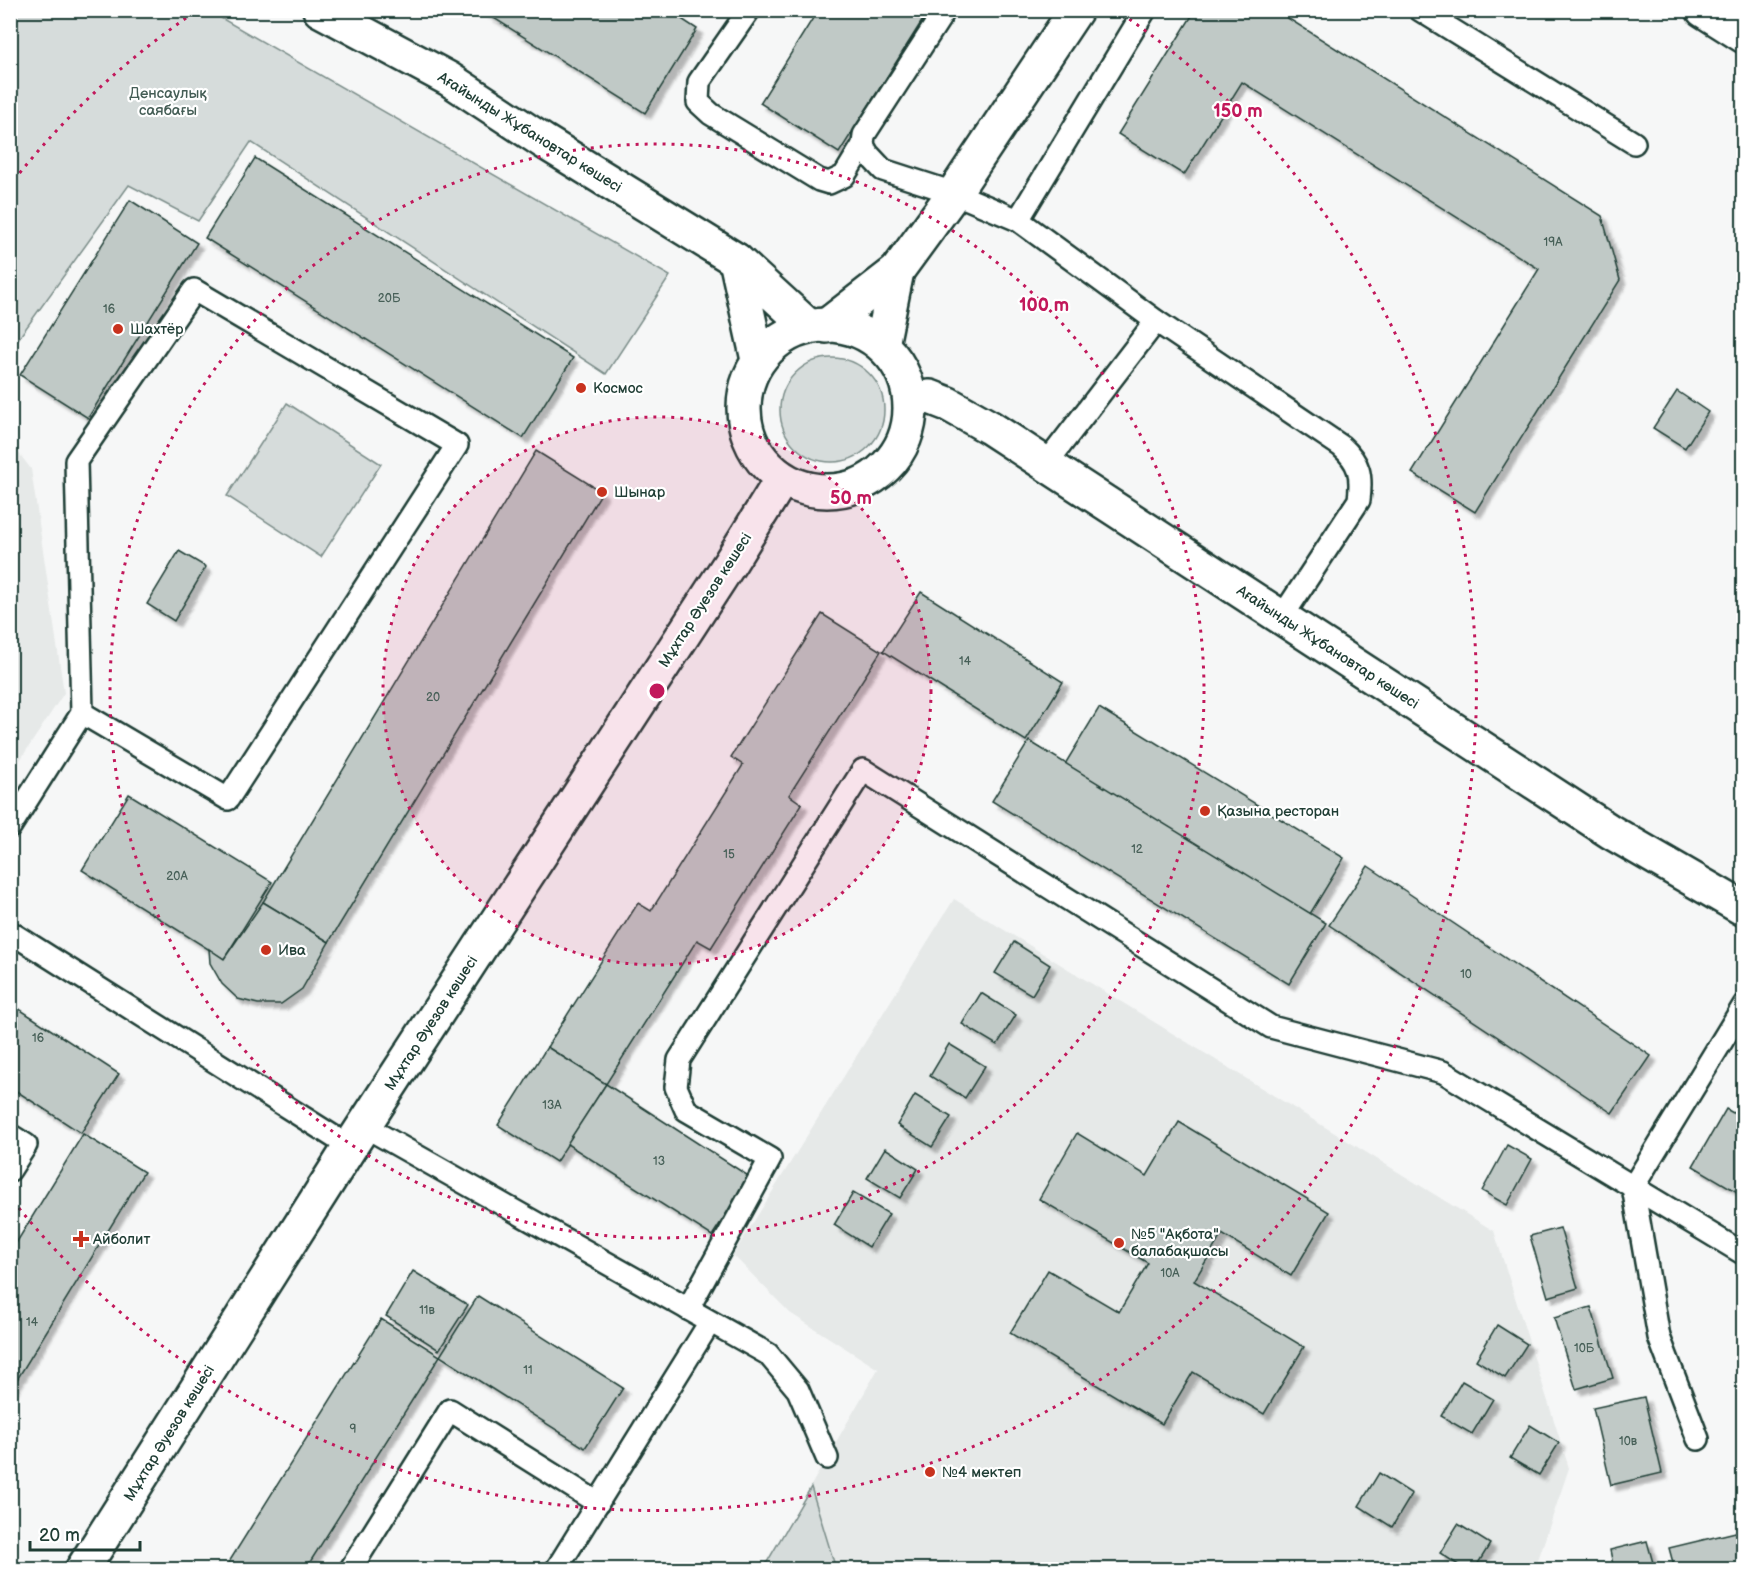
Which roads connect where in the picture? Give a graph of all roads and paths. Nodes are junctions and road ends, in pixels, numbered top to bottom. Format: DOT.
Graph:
graph roads {
  1 [pos="320,10"];
  2 [pos="749,10"];
  3 [pos="945,10"];
  4 [pos="1076,10"];
  5 [pos="1145,10"];
  6 [pos="1420,10"];
  7 [pos="1703,10"];
  8 [pos="1743,36"];
  9 [pos="1634,143"];
  10 [pos="863,145"];
  11 [pos="954,193"];
  12 [pos="1018,220"];
  13 [pos="736,260"];
  14 [pos="897,271"];
  15 [pos="1156,321"];
  16 [pos="817,326"];
  17 [pos="882,345"];
  18 [pos="758,360"];
  19 [pos="910,399"];
  20 [pos="1046,464"];
  21 [pos="782,479"];
  22 [pos="1282,617"];
  23 [pos="82,713"];
  24 [pos="10,827"];
  25 [pos="1743,909"];
  26 [pos="10,932"];
  27 [pos="1743,1005"];
  28 [pos="10,1135"];
  29 [pos="358,1136"];
  30 [pos="10,1170"];
  31 [pos="1633,1187"];
  32 [pos="1743,1254"];
  33 [pos="688,1309"];
  34 [pos="710,1322"];
  35 [pos="1698,1439"];
  36 [pos="827,1458"];
  37 [pos="598,1503"];
  38 [pos="82,1569"];
  39 [pos="350,1569"];
  40 [pos="556,1569"];
  1 -- 13 [label="street, Ағайынды Жұбановтар көшесі"];
  2 -- 10 [label="lane"];
  3 -- 10 [label="lane"];
  4 -- 11 [label="street"];
  5 -- 12 [label="lane"];
  6 -- 9 [label="lane"];
  7 -- 8 [label="street"];
  10 -- 11 [label="lane"];
  11 -- 12 [label="lane"];
  11 -- 14 [label="street"];
  12 -- 15 [label="lane"];
  13 -- 16 [label="street, Ағайынды Жұбановтар көшесі"];
  13 -- 18 [label="street"];
  14 -- 16 [label="street"];
  14 -- 17 [label="street"];
  15 -- 20 [label="lane"];
  15 -- 22 [label="lane"];
  16 -- 17 [label="street"];
  16 -- 18 [label="street"];
  17 -- 19 [label="street"];
  18 -- 21 [label="street"];
  19 -- 20 [label="street, Ағайынды Жұбановтар көшесі"];
  19 -- 21 [label="street"];
  20 -- 22 [label="street, Ағайынды Жұбановтар көшесі"];
  21 -- 29 [label="street, Мұхтар Әуезов көшесі"];
  22 -- 25 [label="street, Ағайынды Жұбановтар көшесі"];
  23 -- 23 [label="lane"];
  23 -- 24 [label="lane"];
  26 -- 29 [label="lane"];
  27 -- 31 [label="lane"];
  28 -- 30 [label="lane"];
  29 -- 33 [label="lane"];
  29 -- 38 [label="street, Мұхтар Әуезов көшесі"];
  31 -- 32 [label="lane"];
  31 -- 33 [label="lane"];
  31 -- 35 [label="lane"];
  33 -- 34 [label="lane"];
  34 -- 36 [label="lane"];
  34 -- 37 [label="lane"];
  37 -- 39 [label="lane"];
  37 -- 40 [label="lane"];
}
